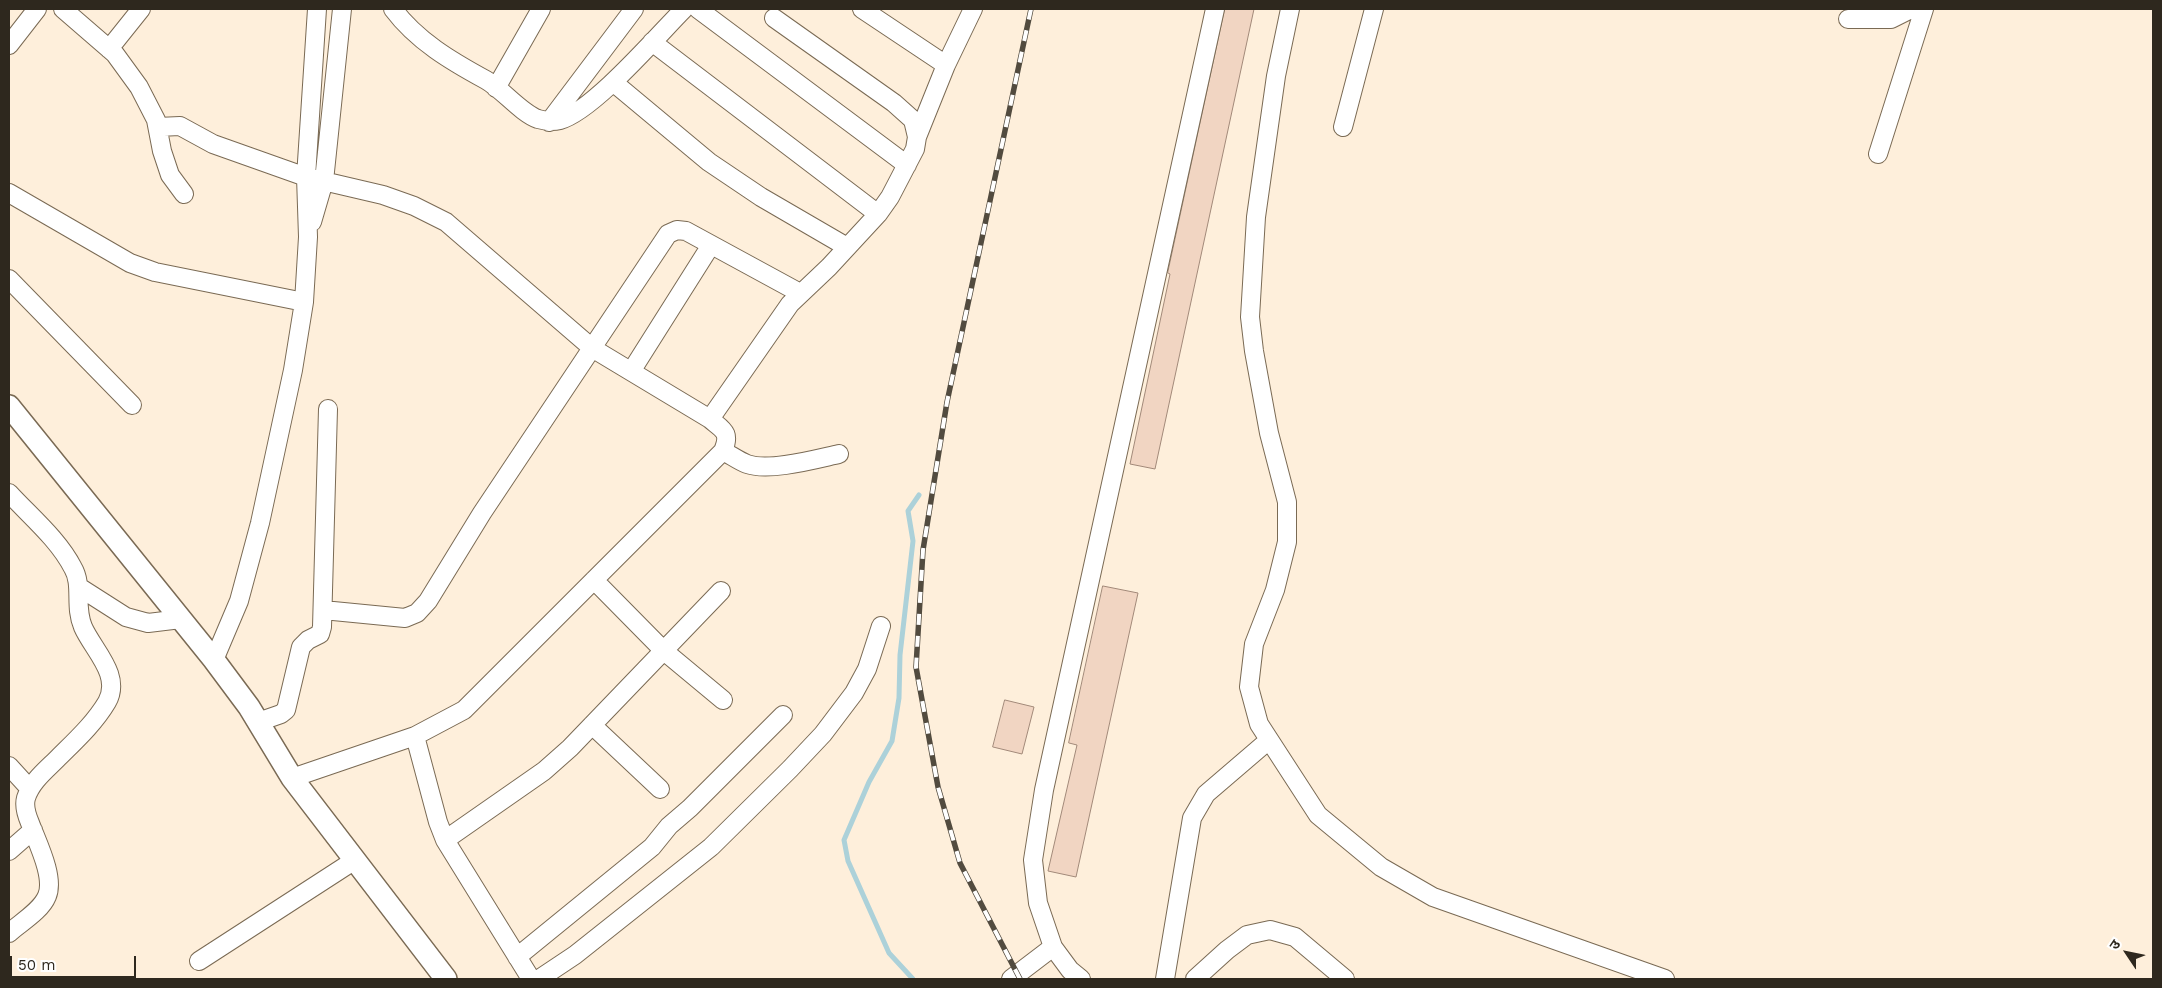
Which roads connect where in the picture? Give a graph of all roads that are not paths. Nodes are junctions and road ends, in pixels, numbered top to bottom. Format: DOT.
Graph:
graph roads {
  1 [pos="37,9"];
  2 [pos="63,9"];
  3 [pos="142,9"];
  4 [pos="317,9"];
  5 [pos="342,9"];
  6 [pos="393,9"];
  7 [pos="540,9"];
  8 [pos="634,9"];
  9 [pos="684,9"];
  10 [pos="698,9"];
  11 [pos="862,9"];
  12 [pos="973,9"];
  13 [pos="1215,9"];
  14 [pos="1290,9"];
  15 [pos="1374,9"];
  16 [pos="1910,9"];
  17 [pos="1924,9"];
  18 [pos="774,18"];
  19 [pos="1848,19"];
  20 [pos="652,42"];
  21 [pos="9,45"];
  22 [pos="109,49"];
  23 [pos="946,65"];
  24 [pos="613,82"];
  25 [pos="496,88"];
  26 [pos="549,122"];
  27 [pos="158,126"];
  28 [pos="1343,126"];
  29 [pos="917,136"];
  30 [pos="1878,154"];
  31 [pos="907,164"];
  32 [pos="306,177"];
  33 [pos="324,181"];
  34 [pos="9,193"];
  35 [pos="184,194"];
  36 [pos="878,214"];
  37 [pos="308,237"];
  38 [pos="711,245"];
  39 [pos="847,247"];
  40 [pos="9,279"];
  41 [pos="800,293"];
  42 [pos="304,302"];
  43 [pos="592,348"];
  44 [pos="632,370"];
  45 [pos="132,405"];
  46 [pos="9,406"];
  47 [pos="328,409"];
  48 [pos="710,419"];
  49 [pos="723,451"];
  50 [pos="839,454"];
  51 [pos="9,493"];
  52 [pos="594,580"];
  53 [pos="79,587"];
  54 [pos="721,591"];
  55 [pos="323,610"];
  56 [pos="181,618"];
  57 [pos="881,626"];
  58 [pos="664,650"];
  59 [pos="214,660"];
  60 [pos="723,700"];
  61 [pos="783,716"];
  62 [pos="258,722"];
  63 [pos="592,725"];
  64 [pos="415,736"];
  65 [pos="1269,740"];
  66 [pos="9,766"];
  67 [pos="292,778"];
  68 [pos="30,789"];
  69 [pos="660,789"];
  70 [pos="33,830"];
  71 [pos="445,840"];
  72 [pos="9,851"];
  73 [pos="355,860"];
  74 [pos="9,933"];
  75 [pos="1053,947"];
  76 [pos="517,957"];
  77 [pos="199,962"];
  78 [pos="446,979"];
  79 [pos="531,979"];
  80 [pos="539,979"];
  81 [pos="1011,979"];
  82 [pos="1081,979"];
  83 [pos="1165,979"];
  84 [pos="1195,979"];
  85 [pos="1345,979"];
  86 [pos="1665,979"];
  1 -- 21 [label="street"];
  2 -- 22 [label="street"];
  3 -- 22 [label="street"];
  4 -- 32 [label="street"];
  5 -- 33 [label="street"];
  6 -- 25 [label="street"];
  7 -- 25 [label="street"];
  8 -- 26 [label="street"];
  9 -- 20 [label="street"];
  10 -- 31 [label="street"];
  11 -- 23 [label="street"];
  12 -- 23 [label="street"];
  13 -- 75 [label="street"];
  14 -- 65 [label="street"];
  15 -- 28 [label="street"];
  16 -- 19 [label="street"];
  17 -- 30 [label="street"];
  18 -- 29 [label="street"];
  20 -- 24 [label="street"];
  20 -- 36 [label="street"];
  22 -- 27 [label="street"];
  23 -- 29 [label="street"];
  24 -- 26 [label="street"];
  24 -- 39 [label="street"];
  25 -- 26 [label="street"];
  27 -- 32 [label="street"];
  27 -- 35 [label="street"];
  29 -- 31 [label="street"];
  31 -- 36 [label="street"];
  32 -- 33 [label="street"];
  32 -- 37 [label="street"];
  33 -- 37 [label="street"];
  33 -- 43 [label="street"];
  34 -- 42 [label="street"];
  36 -- 39 [label="street"];
  37 -- 42 [label="street"];
  38 -- 41 [label="street"];
  38 -- 43 [label="street"];
  38 -- 44 [label="street"];
  39 -- 41 [label="street"];
  40 -- 45 [label="street"];
  41 -- 48 [label="street"];
  42 -- 59 [label="street"];
  43 -- 44 [label="street"];
  43 -- 55 [label="street"];
  44 -- 48 [label="street"];
  46 -- 56 [label="main road"];
  47 -- 55 [label="street"];
  48 -- 49 [label="street"];
  49 -- 50 [label="street"];
  49 -- 52 [label="street"];
  51 -- 53 [label="street"];
  52 -- 58 [label="street"];
  52 -- 64 [label="street"];
  53 -- 56 [label="street"];
  53 -- 68 [label="street"];
  54 -- 58 [label="street"];
  55 -- 62 [label="street"];
  56 -- 59 [label="main road"];
  57 -- 80 [label="street"];
  58 -- 60 [label="street"];
  58 -- 63 [label="street"];
  59 -- 62 [label="main road"];
  61 -- 76 [label="street"];
  62 -- 67 [label="main road"];
  63 -- 69 [label="street"];
  63 -- 71 [label="street"];
  64 -- 67 [label="street"];
  64 -- 71 [label="street"];
  65 -- 83 [label="street"];
  65 -- 86 [label="street"];
  66 -- 68 [label="street"];
  67 -- 73 [label="main road"];
  68 -- 70 [label="street"];
  70 -- 72 [label="street"];
  70 -- 74 [label="street"];
  71 -- 76 [label="street"];
  73 -- 77 [label="street"];
  73 -- 78 [label="main road"];
  75 -- 81 [label="street"];
  75 -- 82 [label="street"];
  76 -- 79 [label="street"];
  84 -- 85 [label="street"];
}
